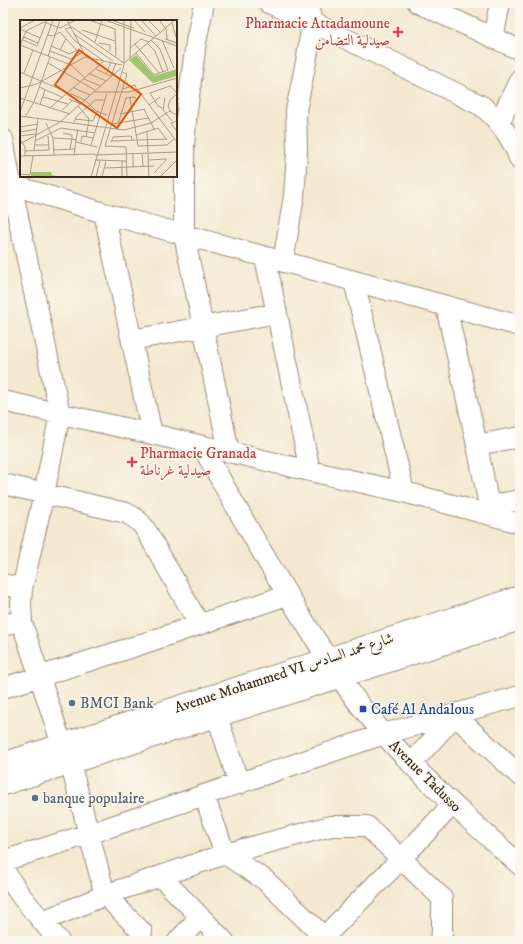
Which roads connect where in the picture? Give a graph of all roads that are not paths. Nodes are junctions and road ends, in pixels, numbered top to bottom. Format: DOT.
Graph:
graph roads {
  1 [pos="204,3"];
  2 [pos="269,3"];
  3 [pos="307,3"];
  4 [pos="418,3"];
  5 [pos="500,3"];
  6 [pos="312,22"];
  7 [pos="493,38"];
  8 [pos="520,50"];
  9 [pos="520,79"];
  10 [pos="499,123"];
  11 [pos="3,139"];
  12 [pos="520,160"];
  13 [pos="7,183"];
  14 [pos="104,213"];
  15 [pos="184,235"];
  16 [pos="274,259"];
  17 [pos="354,281"];
  18 [pos="446,306"];
  19 [pos="276,313"];
  20 [pos="520,326"];
  21 [pos="203,327"];
  22 [pos="132,340"];
  23 [pos="3,401"];
  24 [pos="60,414"];
  25 [pos="152,434"];
  26 [pos="520,437"];
  27 [pos="477,445"];
  28 [pos="202,446"];
  29 [pos="229,452"];
  30 [pos="310,471"];
  31 [pos="3,484"];
  32 [pos="404,492"];
  33 [pos="44,494"];
  34 [pos="520,500"];
  35 [pos="486,509"];
  36 [pos="520,523"];
  37 [pos="3,584"];
  38 [pos="22,589"];
  39 [pos="287,595"];
  40 [pos="520,597"];
  41 [pos="22,619"];
  42 [pos="520,619"];
  43 [pos="199,624"];
  44 [pos="3,626"];
  45 [pos="334,668"];
  46 [pos="39,676"];
  47 [pos="3,688"];
  48 [pos="520,696"];
  49 [pos="457,713"];
  50 [pos="217,716"];
  51 [pos="384,734"];
  52 [pos="66,754"];
  53 [pos="412,763"];
  54 [pos="3,764"];
  55 [pos="520,776"];
  56 [pos="3,784"];
  57 [pos="239,784"];
  58 [pos="204,795"];
  59 [pos="452,805"];
  60 [pos="89,834"];
  61 [pos="225,854"];
  62 [pos="401,859"];
  63 [pos="3,861"];
  64 [pos="520,865"];
  65 [pos="3,869"];
  66 [pos="160,876"];
  67 [pos="105,895"];
  68 [pos="200,918"];
  69 [pos="43,922"];
  70 [pos="142,932"];
  71 [pos="322,939"];
  72 [pos="59,941"];
  73 [pos="178,941"];
  74 [pos="224,941"];
  75 [pos="439,941"];
  1 -- 15 [label="street"];
  2 -- 6 [label="street"];
  3 -- 6 [label="street"];
  4 -- 7 [label="street"];
  5 -- 7 [label="street"];
  6 -- 10 [label="street"];
  6 -- 16 [label="street"];
  7 -- 8 [label="street"];
  9 -- 10 [label="street"];
  10 -- 12 [label="street"];
  11 -- 13 [label="street"];
  13 -- 14 [label="street"];
  13 -- 24 [label="street"];
  14 -- 15 [label="street"];
  14 -- 22 [label="street"];
  15 -- 16 [label="street"];
  15 -- 21 [label="street"];
  16 -- 17 [label="street"];
  16 -- 19 [label="street"];
  17 -- 18 [label="street"];
  17 -- 32 [label="street"];
  18 -- 20 [label="street"];
  18 -- 27 [label="street"];
  19 -- 21 [label="street"];
  19 -- 30 [label="street"];
  21 -- 22 [label="street"];
  21 -- 29 [label="street"];
  22 -- 25 [label="street"];
  23 -- 24 [label="street"];
  24 -- 25 [label="street"];
  24 -- 33 [label="street"];
  25 -- 28 [label="street"];
  26 -- 27 [label="street"];
  27 -- 35 [label="street"];
  28 -- 29 [label="street"];
  28 -- 39 [label="street, Avenue Tadusso"];
  29 -- 30 [label="street"];
  30 -- 32 [label="street"];
  31 -- 33 [label="street"];
  32 -- 35 [label="street"];
  33 -- 38 [label="street"];
  33 -- 43 [label="street"];
  34 -- 35 [label="street"];
  35 -- 36 [label="street"];
  37 -- 38 [label="street"];
  38 -- 41 [label="street"];
  39 -- 43 [label="street"];
  39 -- 45 [label="street, Avenue Tadusso"];
  40 -- 45 [label="main road, Avenue Mohammed VI شارع محمد السادس"];
  41 -- 44 [label="street"];
  41 -- 46 [label="street"];
  42 -- 45 [label="main road, Avenue Mohammed VI شارع محمد السادس"];
  43 -- 46 [label="street"];
  45 -- 50 [label="main road, Avenue Mohammed VI شارع محمد السادس"];
  45 -- 51 [label="street, Avenue Tadusso"];
  45 -- 52 [label="main road, Avenue Mohammed VI شارع محمد السادس"];
  46 -- 47 [label="street"];
  46 -- 52 [label="street"];
  48 -- 49 [label="street"];
  49 -- 51 [label="street"];
  49 -- 53 [label="street"];
  49 -- 55 [label="street"];
  50 -- 52 [label="main road, Avenue Mohammed VI شارع محمد السادس"];
  50 -- 57 [label="street"];
  51 -- 53 [label="street, Avenue Tadusso"];
  51 -- 57 [label="street"];
  52 -- 54 [label="main road, Avenue Mohammed VI شارع محمد السادس"];
  52 -- 56 [label="main road, Avenue Mohammed VI شارع محمد السادس"];
  52 -- 60 [label="street"];
  53 -- 59 [label="street, Avenue Tadusso"];
  57 -- 58 [label="street"];
  58 -- 60 [label="street"];
  58 -- 61 [label="street"];
  59 -- 62 [label="street"];
  59 -- 64 [label="street, Avenue Tadusso"];
  60 -- 63 [label="street"];
  60 -- 67 [label="street"];
  61 -- 62 [label="street"];
  61 -- 66 [label="street"];
  61 -- 71 [label="street"];
  62 -- 71 [label="street"];
  62 -- 75 [label="street"];
  65 -- 69 [label="street"];
  66 -- 67 [label="street"];
  66 -- 68 [label="street"];
  67 -- 69 [label="street"];
  67 -- 70 [label="street"];
  68 -- 73 [label="street"];
  68 -- 74 [label="street"];
  69 -- 72 [label="street"];
}
